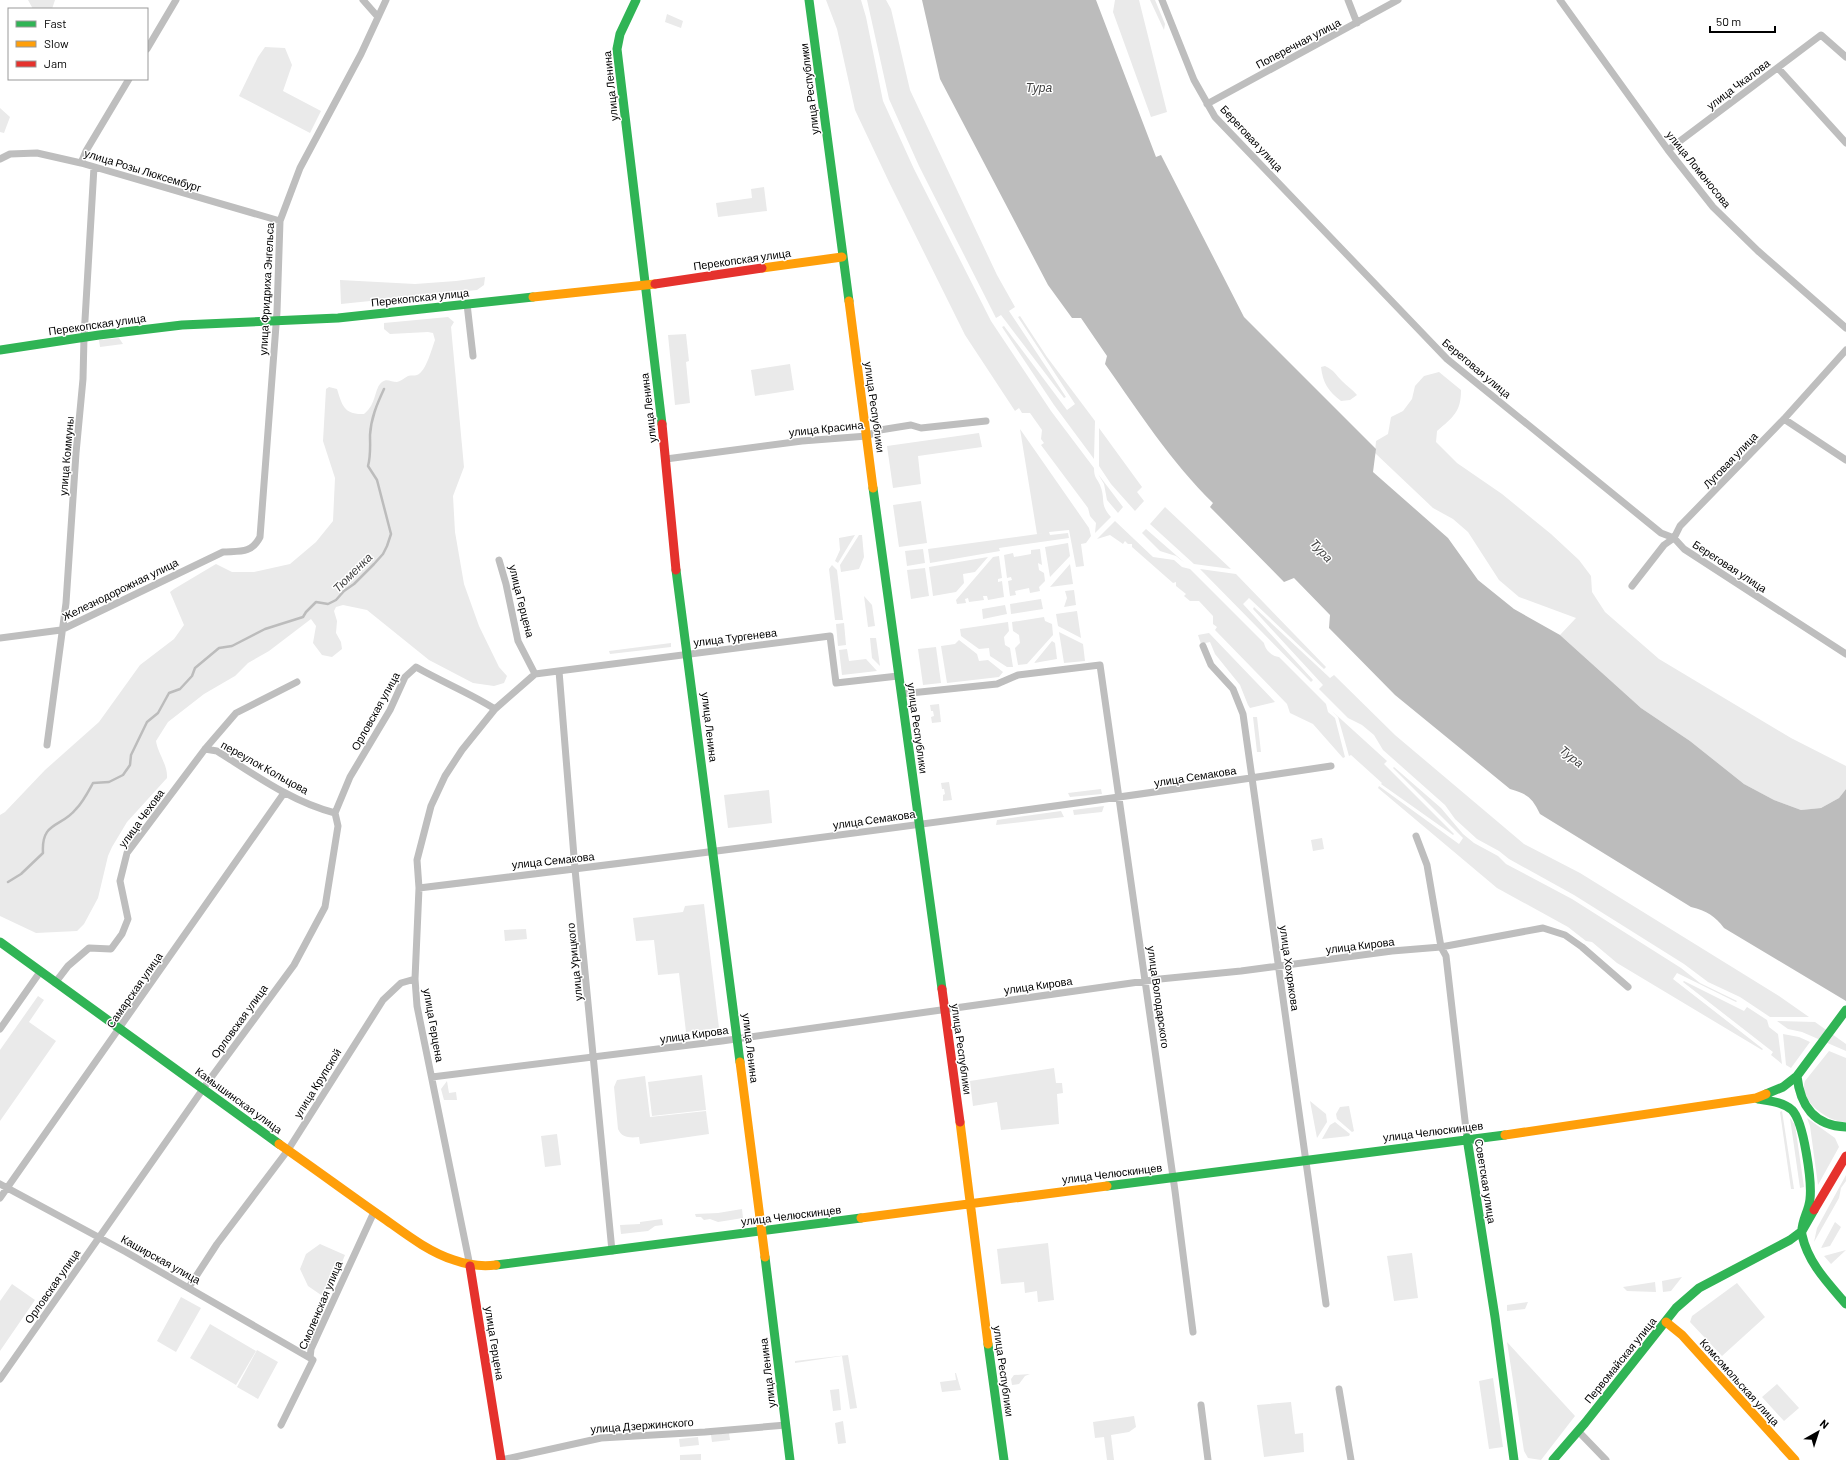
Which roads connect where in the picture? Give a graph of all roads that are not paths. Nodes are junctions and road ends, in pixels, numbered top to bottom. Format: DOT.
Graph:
graph roads {
  1 [pos="176,0"];
  2 [pos="363,0"];
  3 [pos="386,0"];
  4 [pos="636,0"];
  5 [pos="809,0"];
  6 [pos="1162,0"];
  7 [pos="1348,0"];
  8 [pos="1398,0"];
  9 [pos="1560,0"];
  10 [pos="378,17"];
  11 [pos="1356,23"];
  12 [pos="148,47"];
  13 [pos="1846,56"];
  14 [pos="1778,68"];
  15 [pos="128,80"];
  16 [pos="1207,104"];
  17 [pos="1846,143"];
  18 [pos="1668,150"];
  19 [pos="0,159"];
  20 [pos="81,163"];
  21 [pos="94,167"];
  22 [pos="280,221"];
  23 [pos="842,257"];
  24 [pos="645,285"];
  25 [pos="467,304"];
  26 [pos="276,322"];
  27 [pos="1846,328"];
  28 [pos="84,337"];
  29 [pos="0,350"];
  30 [pos="1846,350"];
  31 [pos="473,356"];
  32 [pos="1784,419"];
  33 [pos="986,421"];
  34 [pos="866,436"];
  35 [pos="666,459"];
  36 [pos="1846,460"];
  37 [pos="1674,538"];
  38 [pos="247,550"];
  39 [pos="499,560"];
  40 [pos="1632,586"];
  41 [pos="61,630"];
  42 [pos="0,638"];
  43 [pos="1203,646"];
  44 [pos="688,653"];
  45 [pos="1846,654"];
  46 [pos="559,671"];
  47 [pos="534,674"];
  48 [pos="898,676"];
  49 [pos="297,682"];
  50 [pos="901,694"];
  51 [pos="496,709"];
  52 [pos="47,745"];
  53 [pos="206,750"];
  54 [pos="1331,766"];
  55 [pos="1252,778"];
  56 [pos="284,793"];
  57 [pos="1119,798"];
  58 [pos="335,814"];
  59 [pos="919,824"];
  60 [pos="1416,836"];
  61 [pos="714,852"];
  62 [pos="575,869"];
  63 [pos="419,888"];
  64 [pos="2,944"];
  65 [pos="1441,947"];
  66 [pos="1279,966"];
  67 [pos="40,972"];
  68 [pos="415,979"];
  69 [pos="1146,981"];
  70 [pos="55,983"];
  71 [pos="1628,987"];
  72 [pos="944,1010"];
  73 [pos="1846,1010"];
  74 [pos="120,1028"];
  75 [pos="0,1029"];
  76 [pos="738,1039"];
  77 [pos="593,1057"];
  78 [pos="1799,1075"];
  79 [pos="432,1077"];
  80 [pos="203,1089"];
  81 [pos="1756,1098"];
  82 [pos="1846,1127"];
  83 [pos="1467,1138"];
  84 [pos="288,1150"];
  85 [pos="1846,1156"];
  86 [pos="1306,1159"];
  87 [pos="1173,1177"];
  88 [pos="0,1184"];
  89 [pos="7,1188"];
  90 [pos="0,1198"];
  91 [pos="972,1204"];
  92 [pos="374,1212"];
  93 [pos="762,1231"];
  94 [pos="1802,1231"];
  95 [pos="99,1238"];
  96 [pos="612,1250"];
  97 [pos="470,1266"];
  98 [pos="189,1287"];
  99 [pos="1326,1304"];
  100 [pos="1846,1304"];
  101 [pos="1666,1322"];
  102 [pos="1193,1332"];
  103 [pos="310,1358"];
  104 [pos="0,1379"];
  105 [pos="1339,1389"];
  106 [pos="1202,1406"];
  107 [pos="281,1425"];
  108 [pos="786,1425"];
  109 [pos="1578,1432"];
  110 [pos="501,1460"];
  111 [pos="790,1460"];
  112 [pos="1004,1460"];
  113 [pos="1208,1460"];
  114 [pos="1351,1460"];
  115 [pos="1514,1460"];
  116 [pos="1553,1460"];
  117 [pos="1606,1460"];
  118 [pos="1795,1460"];
  1 -- 12 [label="street"];
  2 -- 10 [label="street"];
  3 -- 10 [label="street, улица Фридриха Энгельса"];
  4 -- 24 [label="main road, улица Ленина"];
  5 -- 23 [label="main road, улица Республики"];
  6 -- 16 [label="street, Береговая улица"];
  7 -- 11 [label="street"];
  8 -- 11 [label="street, Поперечная улица"];
  9 -- 18 [label="street, улица Ломоносова"];
  10 -- 22 [label="street, улица Фридриха Энгельса"];
  11 -- 16 [label="street, Поперечная улица"];
  13 -- 14 [label="street, улица Чкалова"];
  14 -- 17 [label="street"];
  14 -- 18 [label="street, улица Чкалова"];
  15 -- 20 [label="street"];
  16 -- 37 [label="street, Береговая улица"];
  18 -- 27 [label="street, улица Ломоносова"];
  19 -- 20 [label="street, улица Розы Люксембург"];
  20 -- 21 [label="street, улица Розы Люксембург"];
  21 -- 22 [label="street, улица Розы Люксембург"];
  21 -- 28 [label="street, улица Коммуны"];
  22 -- 26 [label="street, улица Фридриха Энгельса"];
  23 -- 24 [label="main road, Перекопская улица"];
  23 -- 34 [label="main road, улица Республики"];
  24 -- 25 [label="main road, Перекопская улица"];
  24 -- 35 [label="main road, улица Ленина"];
  25 -- 26 [label="main road, Перекопская улица"];
  25 -- 31 [label="street"];
  26 -- 28 [label="main road, Перекопская улица"];
  26 -- 38 [label="street, улица Фридриха Энгельса"];
  28 -- 29 [label="main road, Перекопская улица"];
  28 -- 41 [label="street, улица Коммуны"];
  30 -- 32 [label="street, Луговая улица"];
  32 -- 36 [label="street"];
  32 -- 37 [label="street, Луговая улица"];
  33 -- 34 [label="street, улица Красина"];
  34 -- 35 [label="street, улица Красина"];
  34 -- 48 [label="main road, улица Республики"];
  35 -- 44 [label="main road, улица Ленина"];
  37 -- 40 [label="street, Луговая улица"];
  37 -- 45 [label="street, Береговая улица"];
  38 -- 41 [label="street, Железнодорожная улица"];
  39 -- 47 [label="street, улица Герцена"];
  41 -- 42 [label="street, Железнодорожная улица"];
  41 -- 52 [label="street, улица Коммуны"];
  43 -- 55 [label="street, улица Хохрякова"];
  44 -- 46 [label="street, улица Тургенева"];
  44 -- 48 [label="street, улица Тургенева"];
  44 -- 61 [label="main road, улица Ленина"];
  46 -- 47 [label="street, улица Тургенева"];
  46 -- 62 [label="street, улица Урицкого"];
  47 -- 51 [label="street, улица Герцена"];
  48 -- 50 [label="main road, улица Республики"];
  49 -- 53 [label="street, улица Чехова"];
  50 -- 57 [label="street, улица Володарского"];
  50 -- 59 [label="main road, улица Республики"];
  51 -- 58 [label="street, Орловская улица"];
  51 -- 63 [label="street, улица Герцена"];
  53 -- 56 [label="street, переулок Кольцова"];
  53 -- 70 [label="street, улица Чехова"];
  54 -- 55 [label="street, улица Семакова"];
  55 -- 57 [label="street, улица Семакова"];
  55 -- 66 [label="street, улица Хохрякова"];
  56 -- 58 [label="street, переулок Кольцова"];
  56 -- 74 [label="street, Самарская улица"];
  57 -- 59 [label="street, улица Семакова"];
  57 -- 69 [label="street, улица Володарского"];
  58 -- 80 [label="street, Орловская улица"];
  59 -- 61 [label="street, улица Семакова"];
  59 -- 72 [label="main road, улица Республики"];
  60 -- 65 [label="street, Советская улица"];
  61 -- 62 [label="street, улица Семакова"];
  61 -- 76 [label="main road, улица Ленина"];
  62 -- 63 [label="street, улица Семакова"];
  62 -- 77 [label="street, улица Урицкого"];
  63 -- 68 [label="street, улица Герцена"];
  64 -- 67 [label="main road, Камышинская улица"];
  65 -- 66 [label="street, улица Кирова"];
  65 -- 71 [label="street, улица Кирова"];
  65 -- 83 [label="street, Советская улица"];
  66 -- 69 [label="street, улица Кирова"];
  66 -- 86 [label="street, улица Хохрякова"];
  67 -- 70 [label="main road, Камышинская улица"];
  67 -- 75 [label="street"];
  68 -- 79 [label="street, улица Герцена"];
  68 -- 84 [label="street, улица Крупской"];
  69 -- 72 [label="street, улица Кирова"];
  69 -- 87 [label="street, улица Володарского"];
  70 -- 74 [label="main road, Камышинская улица"];
  72 -- 76 [label="street, улица Кирова"];
  72 -- 91 [label="main road, улица Республики"];
  73 -- 78 [label="main road"];
  74 -- 80 [label="main road, Камышинская улица"];
  74 -- 89 [label="street, Самарская улица"];
  76 -- 77 [label="street, улица Кирова"];
  76 -- 93 [label="main road, улица Ленина"];
  77 -- 79 [label="street, улица Кирова"];
  77 -- 96 [label="street, улица Урицкого"];
  78 -- 81 [label="main road"];
  78 -- 82 [label="main road"];
  79 -- 97 [label="street, улица Герцена"];
  80 -- 84 [label="main road, Камышинская улица"];
  80 -- 95 [label="street, Орловская улица"];
  81 -- 83 [label="main road, улица Челюскинцев"];
  81 -- 94 [label="main road"];
  83 -- 86 [label="main road, улица Челюскинцев"];
  83 -- 115 [label="main road, Советская улица"];
  84 -- 92 [label="main road, Камышинская улица"];
  84 -- 98 [label="street, улица Крупской"];
  85 -- 94 [label="main road"];
  86 -- 87 [label="main road, улица Челюскинцев"];
  86 -- 99 [label="street, улица Хохрякова"];
  87 -- 91 [label="main road, улица Челюскинцев"];
  87 -- 102 [label="street, улица Володарского"];
  88 -- 89 [label="street, Каширская улица"];
  89 -- 90 [label="street, Самарская улица"];
  89 -- 95 [label="street, Каширская улица"];
  91 -- 93 [label="main road, улица Челюскинцев"];
  91 -- 112 [label="main road, улица Республики"];
  92 -- 97 [label="main road, Камышинская улица"];
  92 -- 103 [label="street, Смоленская улица"];
  93 -- 96 [label="main road, улица Челюскинцев"];
  93 -- 108 [label="main road, улица Ленина"];
  94 -- 100 [label="main road"];
  94 -- 101 [label="main road, Первомайская улица"];
  95 -- 98 [label="street, Каширская улица"];
  95 -- 104 [label="street, Орловская улица"];
  96 -- 97 [label="main road, улица Челюскинцев"];
  97 -- 110 [label="main road, улица Герцена"];
  98 -- 103 [label="street, Каширская улица"];
  101 -- 109 [label="main road, Первомайская улица"];
  101 -- 118 [label="main road, Комсомольская улица"];
  103 -- 107 [label="street, Смоленская улица"];
  105 -- 114 [label="street"];
  106 -- 113 [label="street"];
  108 -- 110 [label="street, улица Дзержинского"];
  108 -- 111 [label="main road, улица Ленина"];
  109 -- 116 [label="main road, Первомайская улица"];
  109 -- 117 [label="street"];
}
